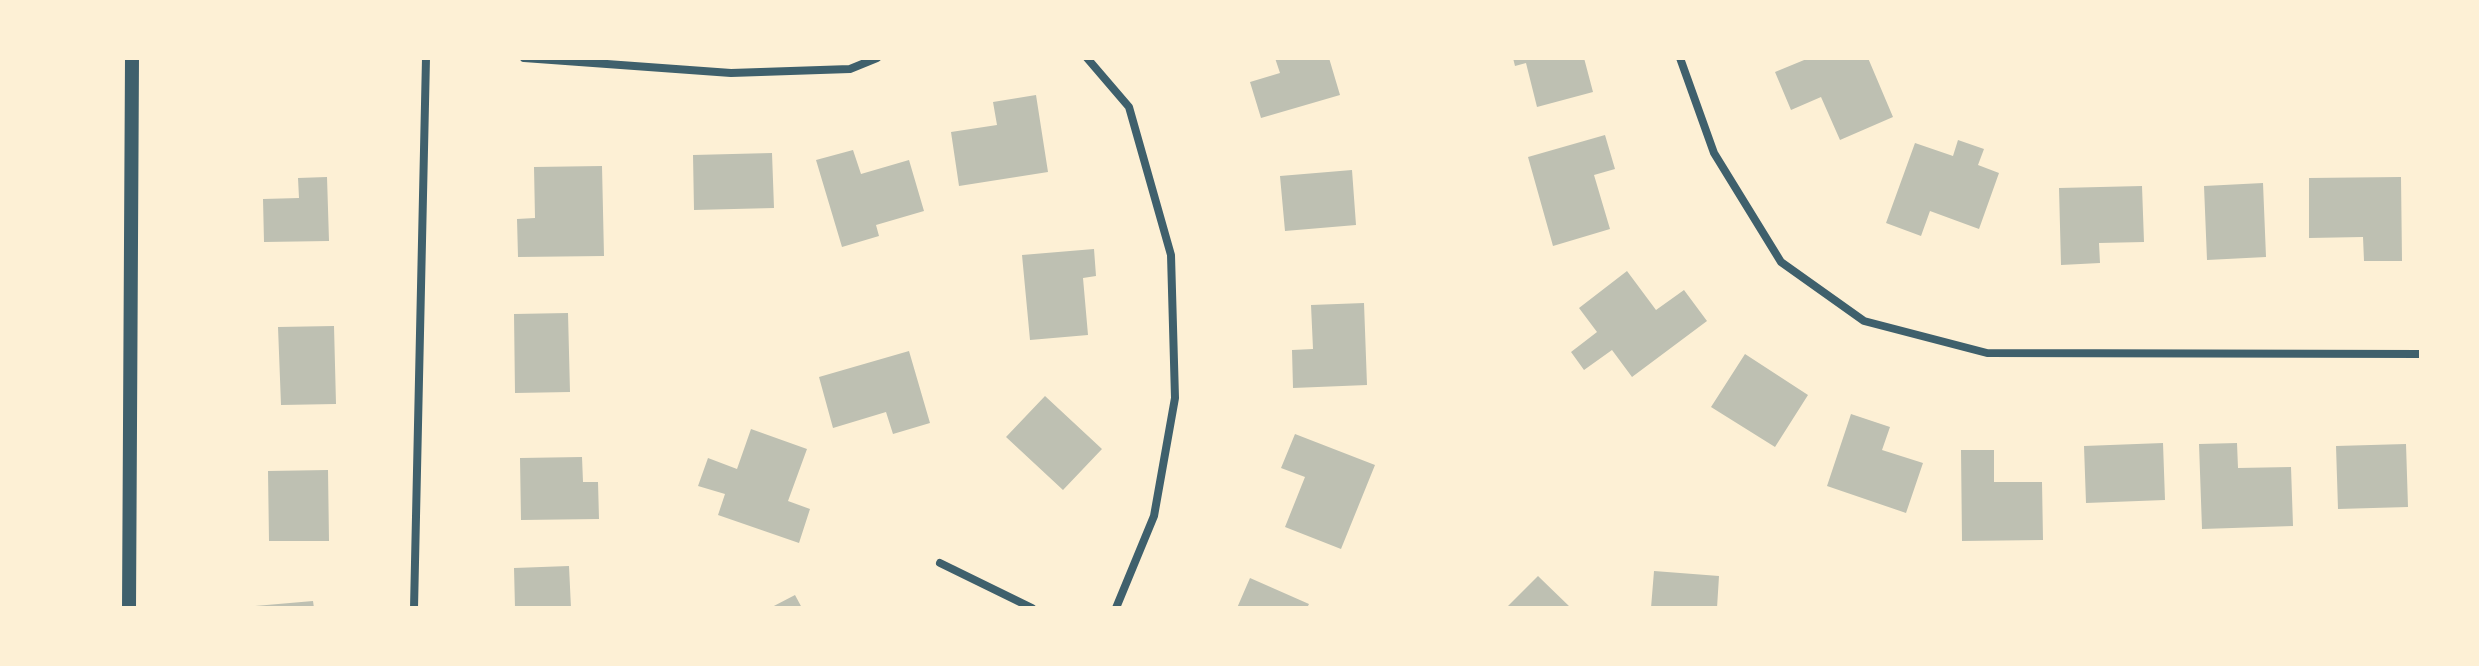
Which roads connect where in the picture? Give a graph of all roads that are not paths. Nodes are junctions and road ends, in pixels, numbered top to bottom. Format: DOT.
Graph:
graph roads {
  1 [pos="132,58"];
  2 [pos="426,58"];
  3 [pos="524,58"];
  4 [pos="877,58"];
  5 [pos="1087,58"];
  6 [pos="1680,58"];
  7 [pos="2421,354"];
  8 [pos="940,563"];
  9 [pos="129,608"];
  10 [pos="414,608"];
  11 [pos="1032,608"];
  12 [pos="1116,608"];
  1 -- 9 [label="street"];
  2 -- 10 [label="street"];
  3 -- 4 [label="street"];
  5 -- 12 [label="street"];
  6 -- 7 [label="street"];
  8 -- 11 [label="street"];
}
